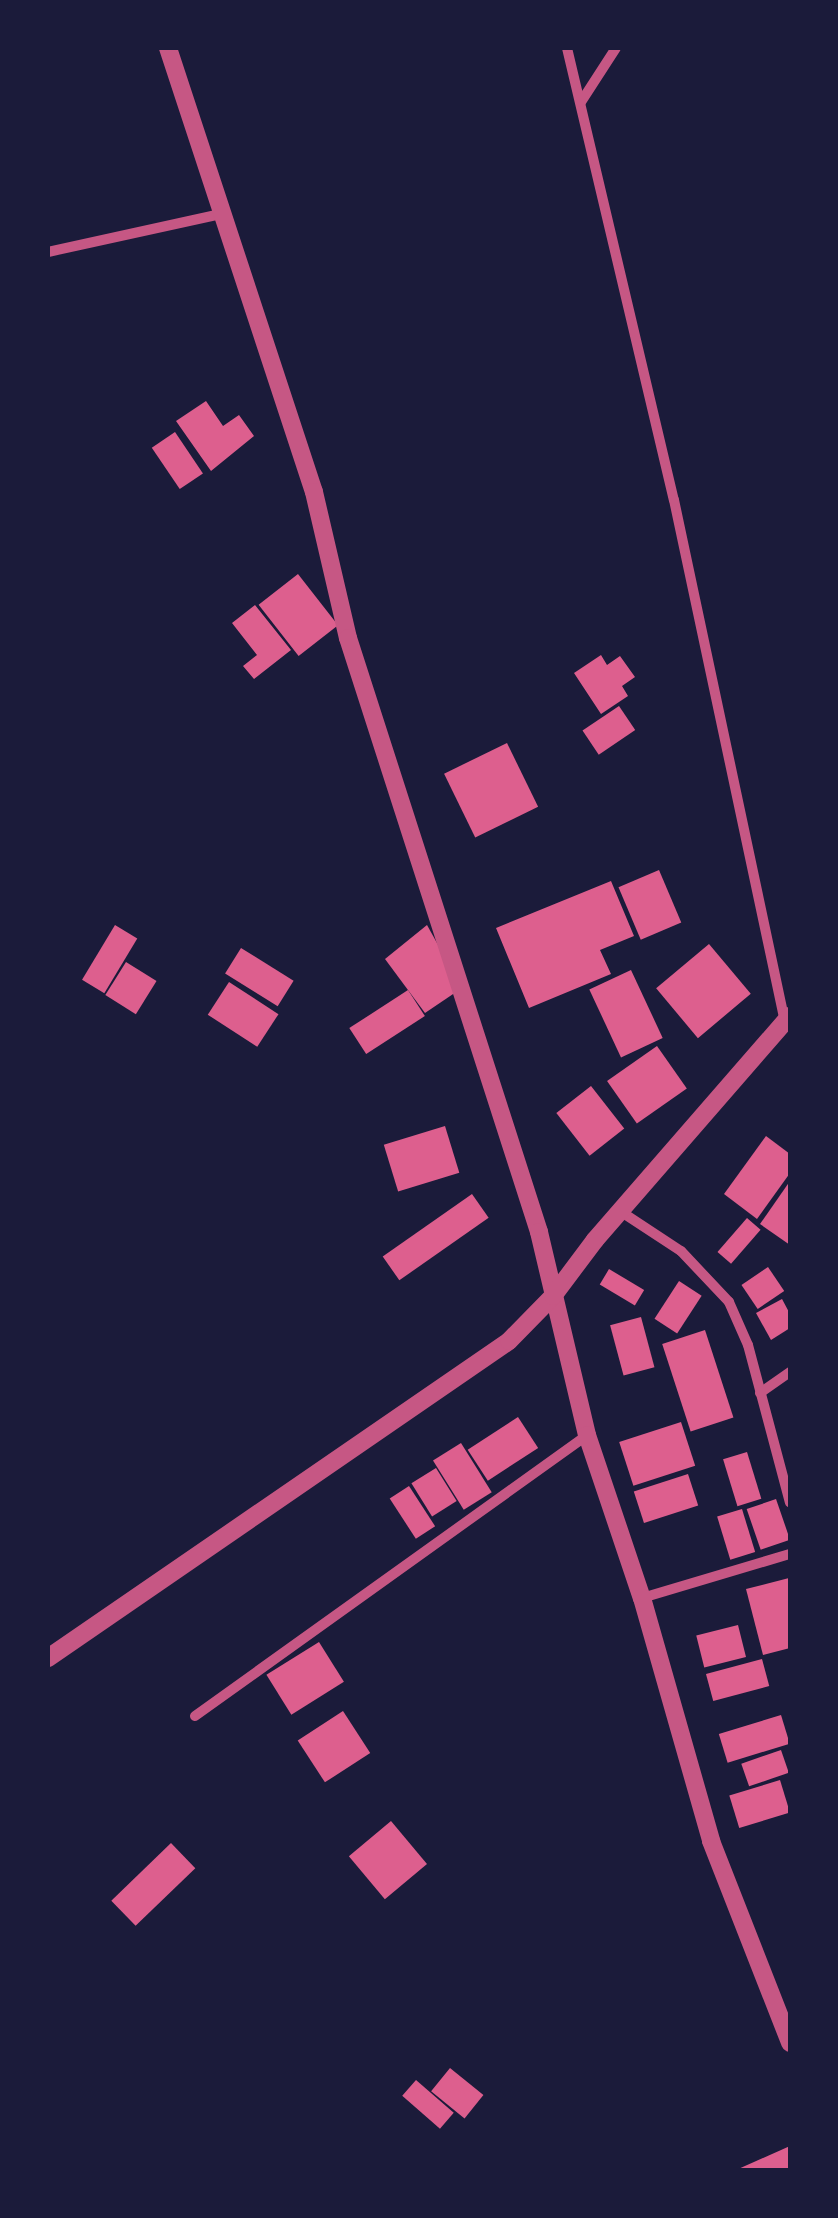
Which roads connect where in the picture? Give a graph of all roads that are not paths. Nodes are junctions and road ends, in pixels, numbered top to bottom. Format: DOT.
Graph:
graph roads {
  1 [pos="168,48"];
  2 [pos="567,48"];
  3 [pos="616,48"];
  4 [pos="581,102"];
  5 [pos="221,214"];
  6 [pos="48,252"];
  7 [pos="788,1019"];
  8 [pos="620,1211"];
  9 [pos="553,1296"];
  10 [pos="790,1372"];
  11 [pos="760,1393"];
  12 [pos="587,1435"];
  13 [pos="790,1503"];
  14 [pos="790,1554"];
  15 [pos="642,1598"];
  16 [pos="48,1658"];
  17 [pos="195,1716"];
  18 [pos="790,2043"];
  1 -- 5 [label="street"];
  2 -- 4 [label="street"];
  3 -- 4 [label="street"];
  4 -- 7 [label="street"];
  5 -- 6 [label="street"];
  5 -- 9 [label="street"];
  7 -- 8 [label="street"];
  8 -- 9 [label="street"];
  8 -- 11 [label="street"];
  9 -- 12 [label="street"];
  9 -- 16 [label="street"];
  10 -- 11 [label="street"];
  11 -- 13 [label="street"];
  12 -- 15 [label="street"];
  12 -- 17 [label="street"];
  14 -- 15 [label="street"];
  15 -- 18 [label="street"];
}
